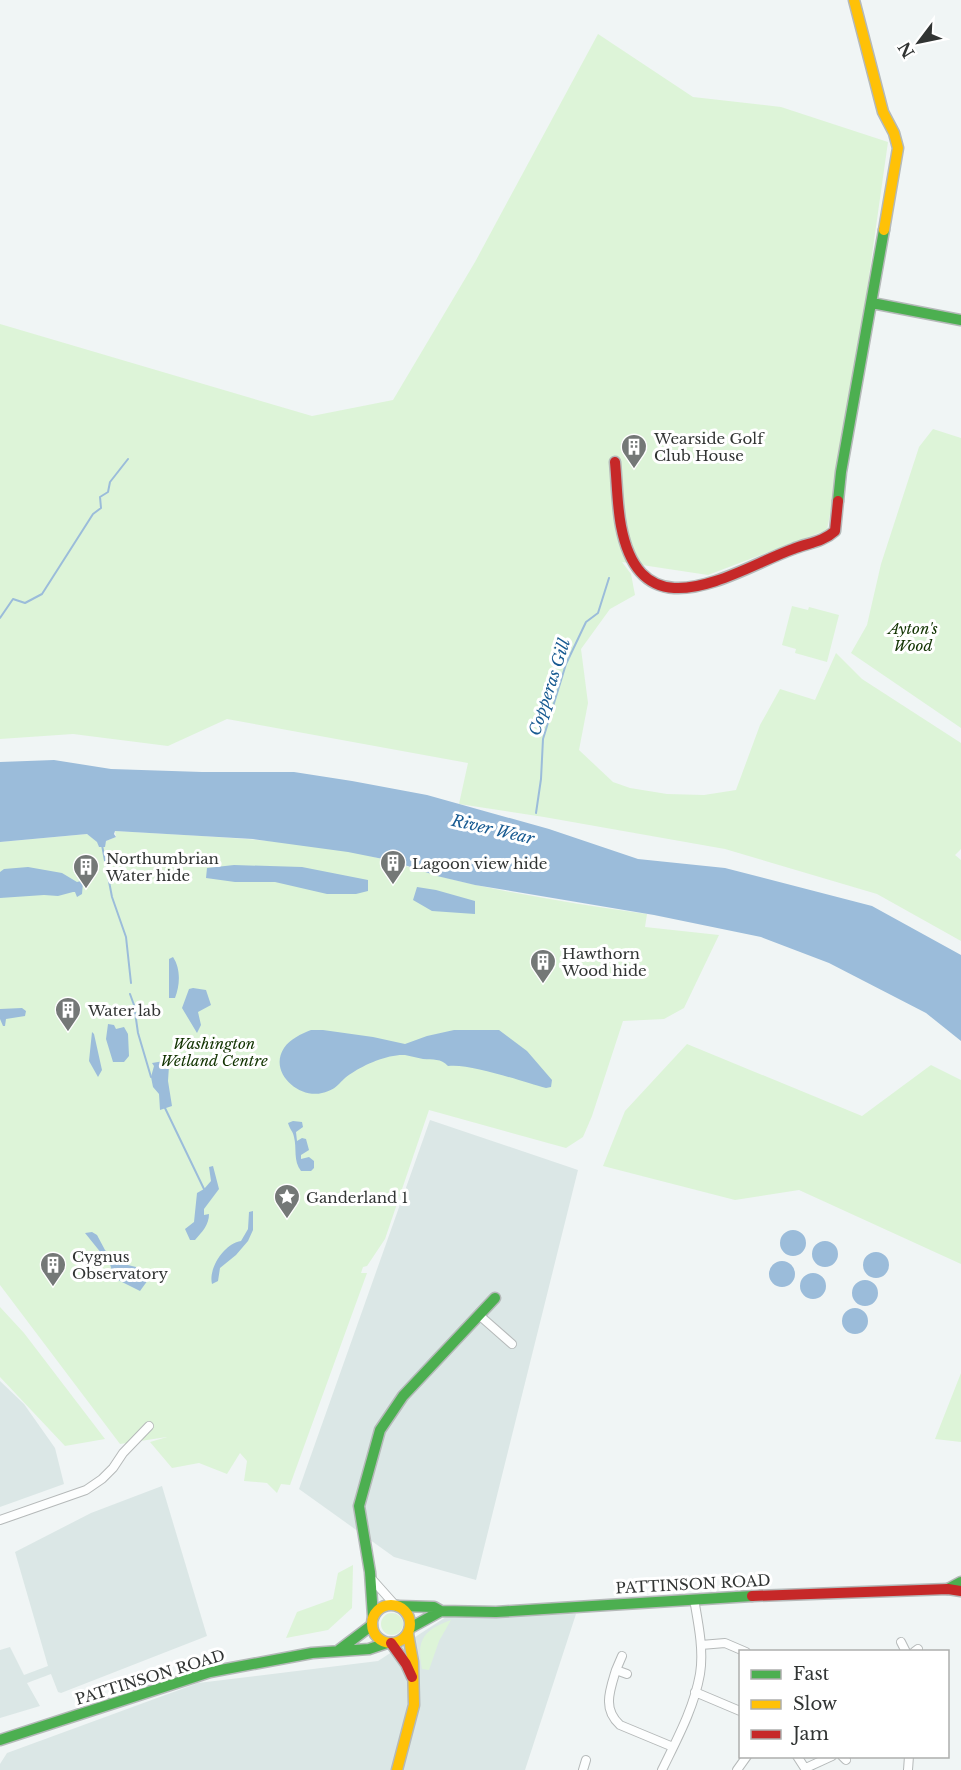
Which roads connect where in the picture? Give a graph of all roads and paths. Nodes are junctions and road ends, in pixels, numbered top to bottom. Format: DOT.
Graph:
graph roads {
  1 [pos="854,0"];
  2 [pos="872,303"];
  3 [pos="961,320"];
  4 [pos="615,462"];
  5 [pos="495,1298"];
  6 [pos="479,1315"];
  7 [pos="512,1344"];
  8 [pos="149,1426"];
  9 [pos="0,1520"];
  10 [pos="370,1578"];
  11 [pos="961,1582"];
  12 [pos="948,1589"];
  13 [pos="961,1591"];
  14 [pos="694,1599"];
  15 [pos="396,1606"];
  16 [pos="441,1611"];
  17 [pos="373,1621"];
  18 [pos="409,1631"];
  19 [pos="901,1642"];
  20 [pos="389,1643"];
  21 [pos="700,1645"];
  22 [pos="339,1650"];
  23 [pos="743,1650"];
  24 [pos="905,1650"];
  25 [pos="622,1656"];
  26 [pos="616,1670"];
  27 [pos="627,1674"];
  28 [pos="413,1680"];
  29 [pos="695,1692"];
  30 [pos="739,1710"];
  31 [pos="3,1742"];
  32 [pos="673,1747"];
  33 [pos="828,1758"];
  34 [pos="586,1760"];
  35 [pos="806,1769"];
  36 [pos="397,1770"];
  37 [pos="583,1770"];
  38 [pos="662,1770"];
  1 -- 2 [label="street"];
  2 -- 3 [label="street"];
  2 -- 4 [label="street"];
  5 -- 6 [label="street"];
  6 -- 7 [label="street"];
  6 -- 10 [label="street"];
  8 -- 9 [label="street"];
  10 -- 15 [label="street"];
  10 -- 17 [label="street"];
  11 -- 12 [label="street, PATTINSON ROAD"];
  12 -- 13 [label="street, PATTINSON ROAD"];
  12 -- 14 [label="street, PATTINSON ROAD"];
  14 -- 16 [label="street, PATTINSON ROAD"];
  14 -- 21 [label="street"];
  15 -- 16 [label="street, PATTINSON ROAD"];
  15 -- 17 [label="street"];
  15 -- 18 [label="street"];
  16 -- 18 [label="street, PATTINSON ROAD"];
  17 -- 20 [label="street"];
  17 -- 22 [label="street, PATTINSON ROAD"];
  18 -- 20 [label="street"];
  18 -- 28 [label="street"];
  19 -- 24 [label="street"];
  20 -- 22 [label="street, PATTINSON ROAD"];
  20 -- 28 [label="street"];
  21 -- 23 [label="street"];
  21 -- 29 [label="street"];
  22 -- 31 [label="street, PATTINSON ROAD"];
  25 -- 26 [label="street"];
  26 -- 27 [label="street"];
  26 -- 32 [label="street"];
  28 -- 36 [label="street"];
  29 -- 30 [label="street"];
  29 -- 32 [label="street"];
  32 -- 38 [label="street"];
  33 -- 35 [label="street"];
  34 -- 37 [label="street"];
}
